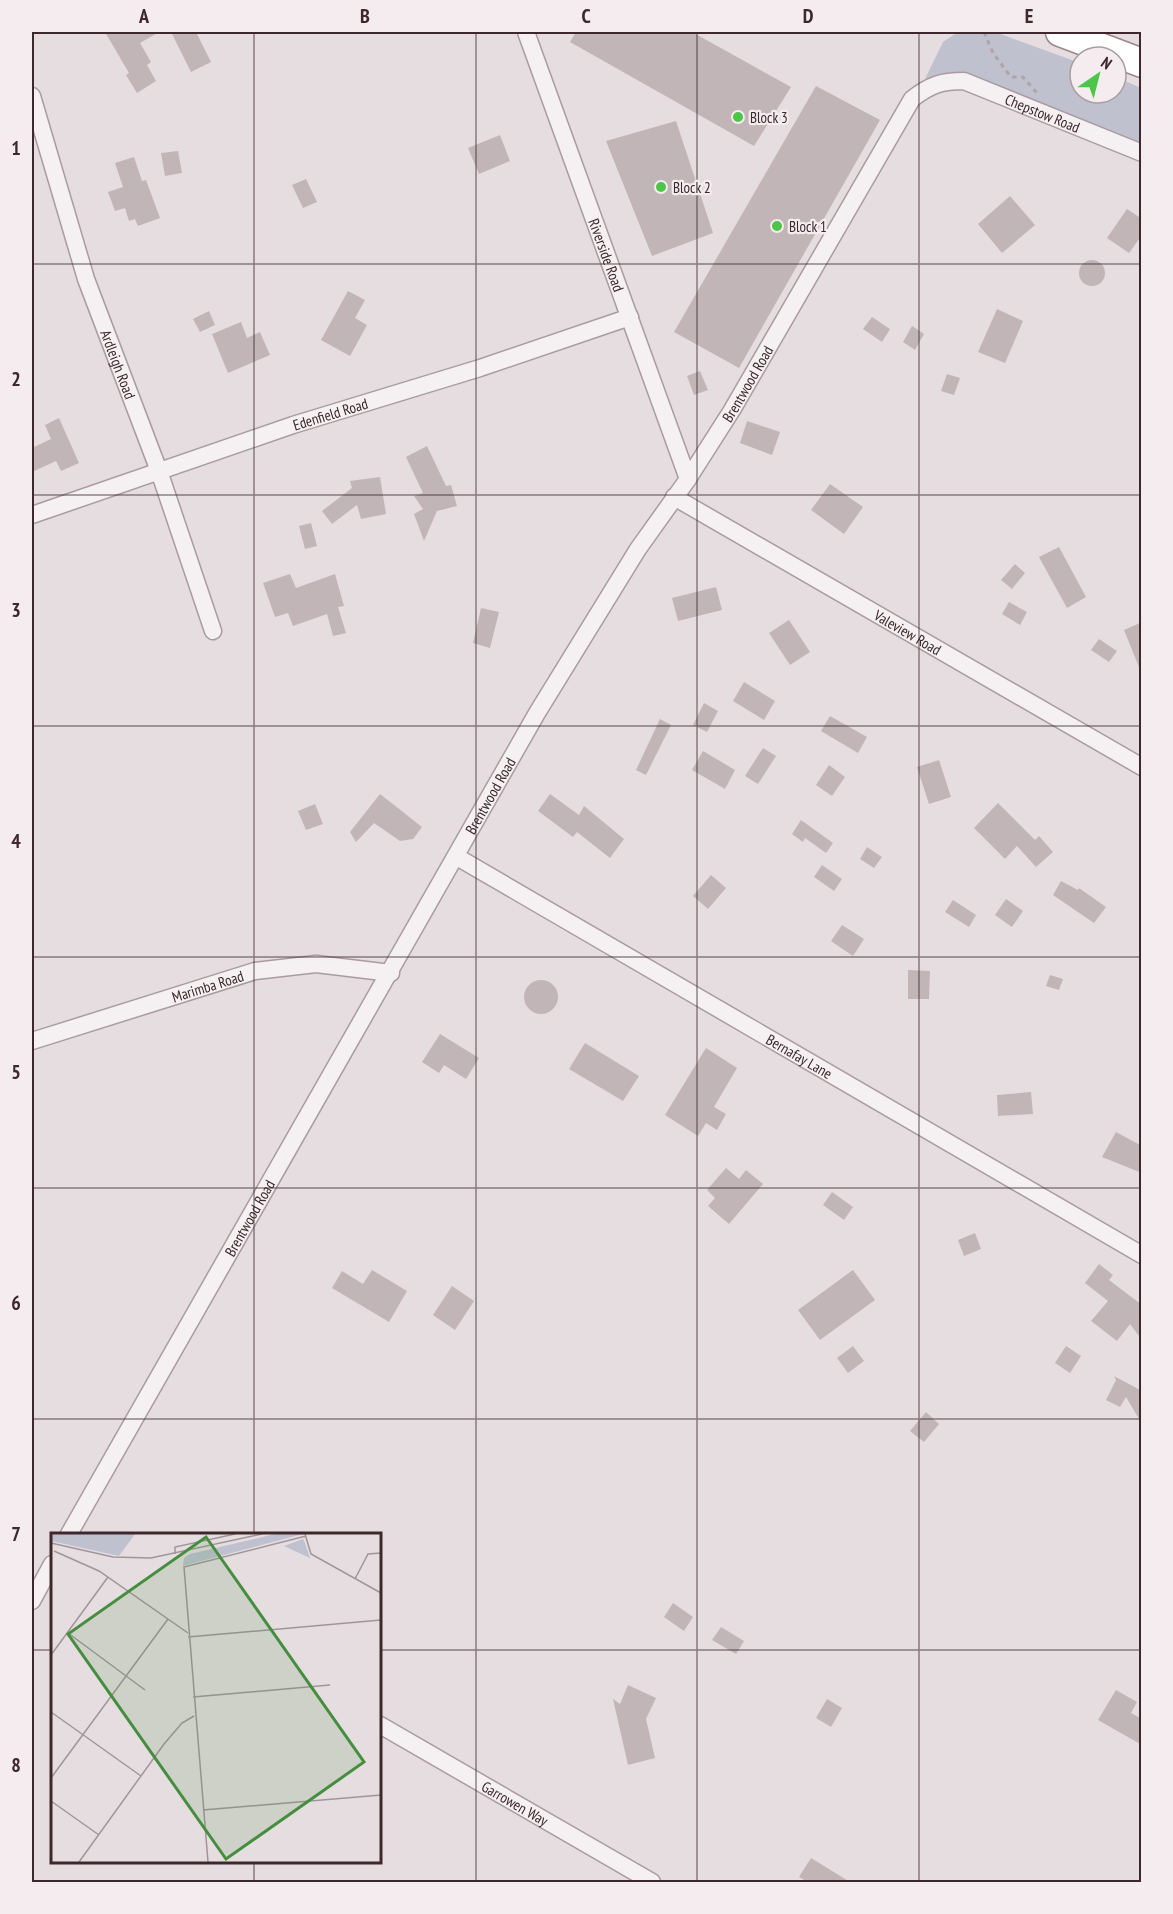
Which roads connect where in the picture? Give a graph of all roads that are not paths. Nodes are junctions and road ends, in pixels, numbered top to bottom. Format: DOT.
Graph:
graph roads {
  1 [pos="526,32"];
  2 [pos="1060,32"];
  3 [pos="1142,63"];
  4 [pos="942,81"];
  5 [pos="32,96"];
  6 [pos="1142,153"];
  7 [pos="630,317"];
  8 [pos="159,471"];
  9 [pos="688,479"];
  10 [pos="674,498"];
  11 [pos="32,514"];
  12 [pos="213,631"];
  13 [pos="1142,767"];
  14 [pos="457,857"];
  15 [pos="391,973"];
  16 [pos="32,1041"];
  17 [pos="1142,1255"];
  18 [pos="70,1533"];
  19 [pos="51,1566"];
  20 [pos="32,1601"];
  21 [pos="381,1726"];
  22 [pos="652,1882"];
  1 -- 7 [label="street, Riverside Road"];
  2 -- 3 [label="highway"];
  4 -- 6 [label="street, Chepstow Road"];
  4 -- 9 [label="street, Brentwood Road"];
  5 -- 8 [label="street, Ardleigh Road"];
  7 -- 8 [label="street, Edenfield Road"];
  7 -- 9 [label="street, Riverside Road"];
  8 -- 11 [label="street, Edenfield Road"];
  8 -- 12 [label="street, Ardleigh Road"];
  9 -- 10 [label="street, Brentwood Road"];
  10 -- 13 [label="street, Valeview Road"];
  10 -- 14 [label="street, Brentwood Road"];
  14 -- 15 [label="street, Brentwood Road"];
  14 -- 17 [label="street, Bernafay Lane"];
  15 -- 16 [label="street, Marimba Road"];
  15 -- 18 [label="street, Brentwood Road"];
  19 -- 20 [label="street"];
  21 -- 22 [label="street, Garrowen Way"];
}
